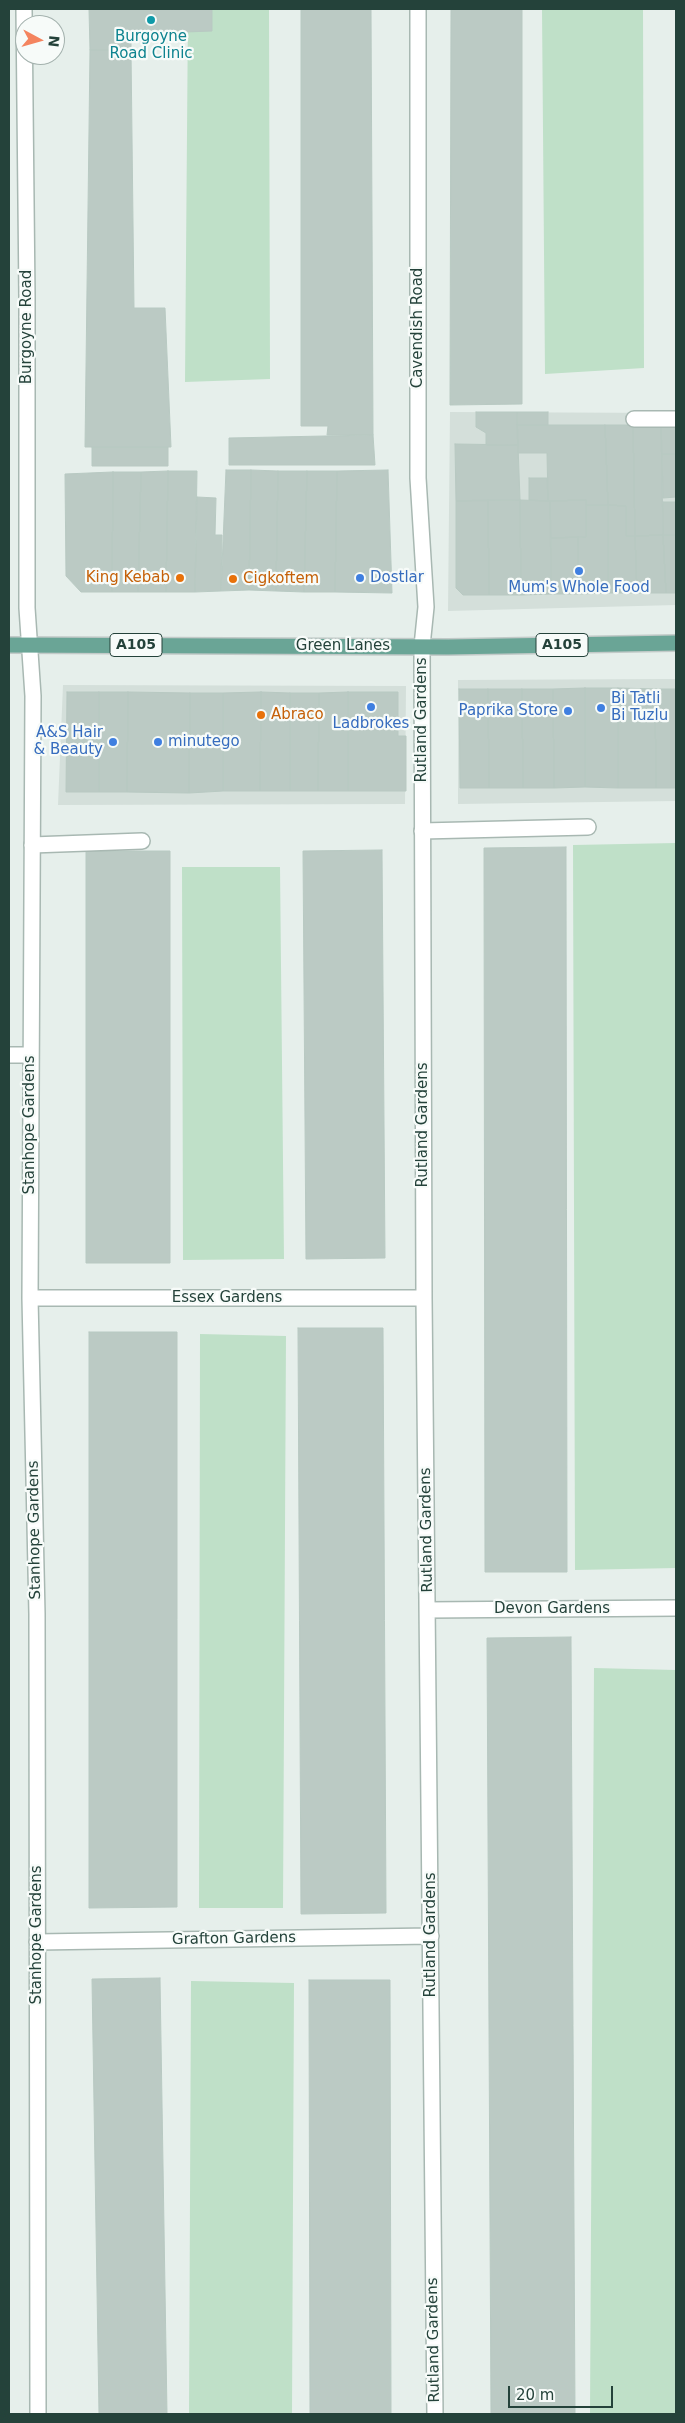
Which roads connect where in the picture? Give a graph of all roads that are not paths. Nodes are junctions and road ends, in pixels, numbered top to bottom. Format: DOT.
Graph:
graph roads {
  1 [pos="24,9"];
  2 [pos="418,9"];
  3 [pos="634,419"];
  4 [pos="676,419"];
  5 [pos="676,643"];
  6 [pos="9,645"];
  7 [pos="28,645"];
  8 [pos="422,646"];
  9 [pos="588,826"];
  10 [pos="422,831"];
  11 [pos="142,841"];
  12 [pos="32,844"];
  13 [pos="9,1055"];
  14 [pos="30,1055"];
  15 [pos="30,1298"];
  16 [pos="424,1298"];
  17 [pos="676,1608"];
  18 [pos="428,1610"];
  19 [pos="430,1936"];
  20 [pos="37,1942"];
  21 [pos="38,2414"];
  22 [pos="435,2414"];
  1 -- 7 [label="street, Burgoyne Road"];
  2 -- 8 [label="street, Cavendish Road"];
  3 -- 4 [label="street"];
  5 -- 8 [label="main road, Green Lanes / A105"];
  6 -- 7 [label="main road, Green Lanes / A105"];
  7 -- 8 [label="main road, Green Lanes / A105"];
  7 -- 12 [label="street, Stanhope Gardens"];
  8 -- 10 [label="street, Rutland Gardens"];
  9 -- 10 [label="street"];
  10 -- 16 [label="street, Rutland Gardens"];
  11 -- 12 [label="street"];
  12 -- 14 [label="street, Stanhope Gardens"];
  13 -- 14 [label="street"];
  14 -- 15 [label="street, Stanhope Gardens"];
  15 -- 16 [label="street, Essex Gardens"];
  15 -- 20 [label="street, Stanhope Gardens"];
  16 -- 18 [label="street, Rutland Gardens"];
  17 -- 18 [label="street, Devon Gardens"];
  18 -- 19 [label="street, Rutland Gardens"];
  19 -- 20 [label="street, Grafton Gardens"];
  19 -- 22 [label="street, Rutland Gardens"];
  20 -- 21 [label="street, Stanhope Gardens"];
}
